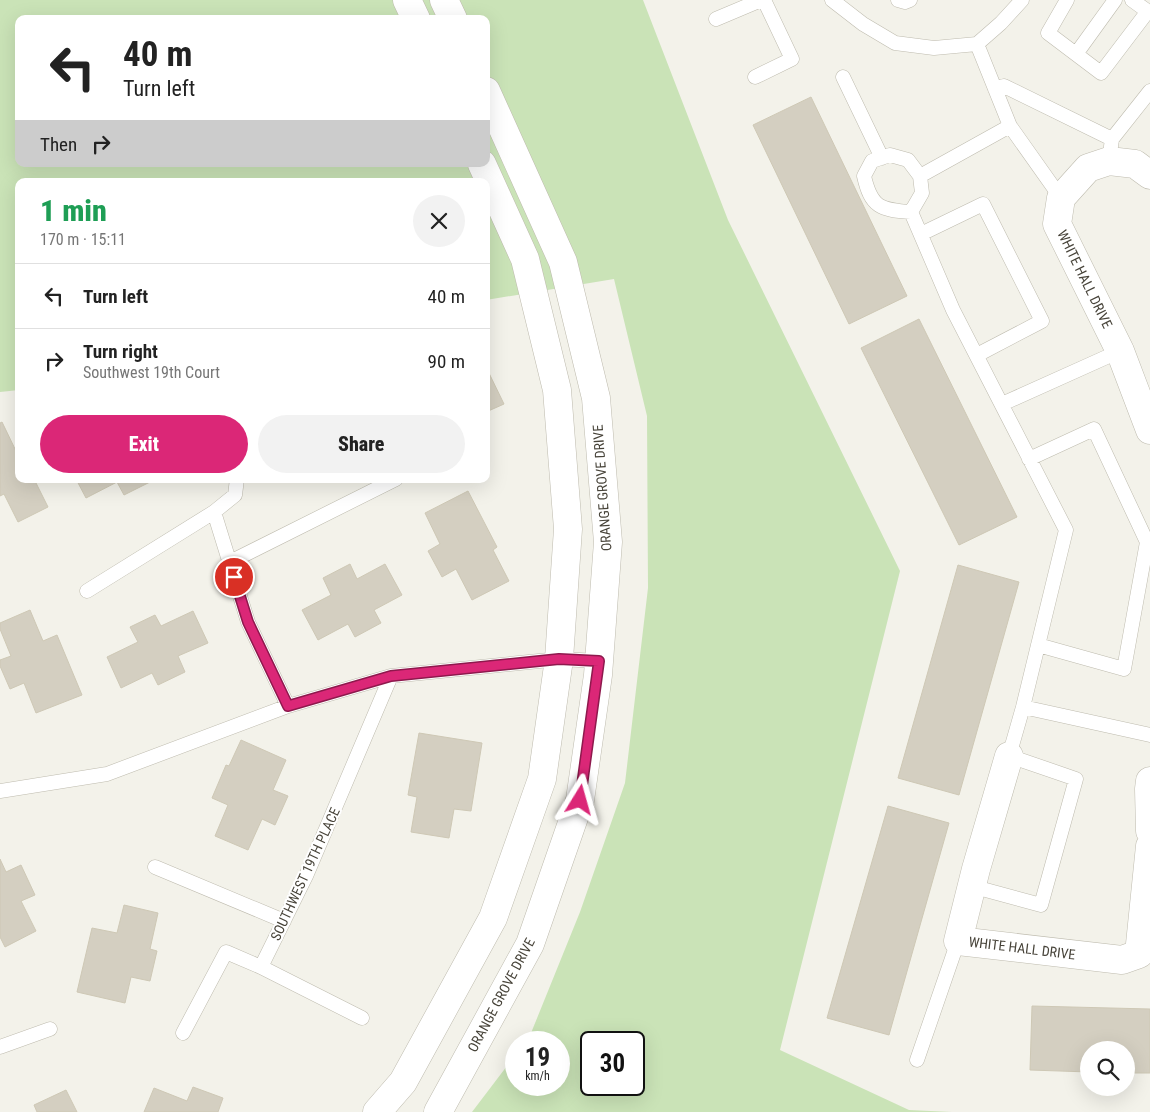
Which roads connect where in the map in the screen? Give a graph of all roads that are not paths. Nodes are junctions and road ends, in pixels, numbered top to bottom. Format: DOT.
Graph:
graph roads {
  1 [pos="408,0"];
  2 [pos="444,0"];
  3 [pos="762,0"];
  4 [pos="832,0"];
  5 [pos="898,0"];
  6 [pos="910,0"];
  7 [pos="1022,0"];
  8 [pos="1067,0"];
  9 [pos="1115,0"];
  10 [pos="1132,0"];
  11 [pos="1149,12"];
  12 [pos="414,15"];
  13 [pos="451,15"];
  14 [pos="716,19"];
  15 [pos="977,44"];
  16 [pos="1076,54"];
  17 [pos="755,77"];
  18 [pos="843,77"];
  19 [pos="995,89"];
  20 [pos="1150,91"];
  21 [pos="490,100"];
  22 [pos="1010,126"];
  23 [pos="1111,150"];
  24 [pos="882,158"];
  25 [pos="1150,175"];
  26 [pos="920,176"];
  27 [pos="490,182"];
  28 [pos="1061,198"];
  29 [pos="911,212"];
  30 [pos="921,234"];
  31 [pos="1120,351"];
  32 [pos="977,355"];
  33 [pos="1002,404"];
  34 [pos="1150,430"];
  35 [pos="1029,458"];
  36 [pos="236,483"];
  37 [pos="388,483"];
  38 [pos="214,512"];
  39 [pos="230,562"];
  40 [pos="88,590"];
  41 [pos="1038,645"];
  42 [pos="559,659"];
  43 [pos="599,661"];
  44 [pos="391,676"];
  45 [pos="288,706"];
  46 [pos="1023,708"];
  47 [pos="1150,735"];
  48 [pos="1009,756"];
  49 [pos="1150,781"];
  50 [pos="0,791"];
  51 [pos="1150,831"];
  52 [pos="1150,846"];
  53 [pos="155,867"];
  54 [pos="971,886"];
  55 [pos="284,921"];
  56 [pos="958,941"];
  57 [pos="1144,957"];
  58 [pos="261,967"];
  59 [pos="362,1018"];
  60 [pos="50,1029"];
  61 [pos="183,1033"];
  62 [pos="0,1047"];
  63 [pos="917,1060"];
  64 [pos="377,1112"];
  65 [pos="438,1112"];
  1 -- 12 [label="street"];
  2 -- 13 [label="street"];
  3 -- 14 [label="lane"];
  3 -- 17 [label="lane"];
  4 -- 15 [label="lane"];
  5 -- 6 [label="lane"];
  7 -- 15 [label="lane"];
  8 -- 16 [label="lane"];
  9 -- 16 [label="lane"];
  10 -- 11 [label="lane"];
  11 -- 16 [label="lane"];
  15 -- 19 [label="lane"];
  18 -- 24 [label="lane"];
  19 -- 22 [label="lane"];
  19 -- 23 [label="lane"];
  20 -- 23 [label="lane"];
  21 -- 43 [label="street, ORANGE GROVE DRIVE"];
  22 -- 26 [label="lane"];
  22 -- 28 [label="lane"];
  23 -- 25 [label="street"];
  23 -- 28 [label="street"];
  24 -- 26 [label="lane"];
  24 -- 29 [label="lane"];
  26 -- 29 [label="lane"];
  27 -- 42 [label="street"];
  28 -- 31 [label="street, WHITE HALL DRIVE"];
  29 -- 30 [label="lane"];
  30 -- 32 [label="lane"];
  30 -- 32 [label="lane"];
  31 -- 33 [label="lane"];
  31 -- 34 [label="street, WHITE HALL DRIVE"];
  32 -- 33 [label="lane"];
  33 -- 35 [label="lane"];
  35 -- 41 [label="lane"];
  35 -- 41 [label="lane"];
  36 -- 38 [label="lane"];
  37 -- 39 [label="lane"];
  38 -- 39 [label="lane"];
  38 -- 40 [label="lane"];
  39 -- 45 [label="lane"];
  41 -- 46 [label="lane"];
  42 -- 43 [label="lane"];
  42 -- 44 [label="lane"];
  42 -- 64 [label="street"];
  43 -- 65 [label="street, ORANGE GROVE DRIVE"];
  44 -- 45 [label="lane"];
  44 -- 55 [label="lane, SOUTHWEST 19TH PLACE"];
  45 -- 50 [label="lane"];
  46 -- 47 [label="lane"];
  46 -- 48 [label="lane"];
  48 -- 54 [label="street, WHITE HALL DRIVE"];
  48 -- 54 [label="lane"];
  49 -- 51 [label="street"];
  52 -- 57 [label="street, WHITE HALL DRIVE"];
  53 -- 55 [label="lane"];
  54 -- 56 [label="street, WHITE HALL DRIVE"];
  55 -- 58 [label="lane, SOUTHWEST 19TH PLACE"];
  56 -- 57 [label="street, WHITE HALL DRIVE"];
  56 -- 63 [label="lane"];
  58 -- 59 [label="lane"];
  58 -- 61 [label="lane"];
  60 -- 62 [label="lane"];
}
